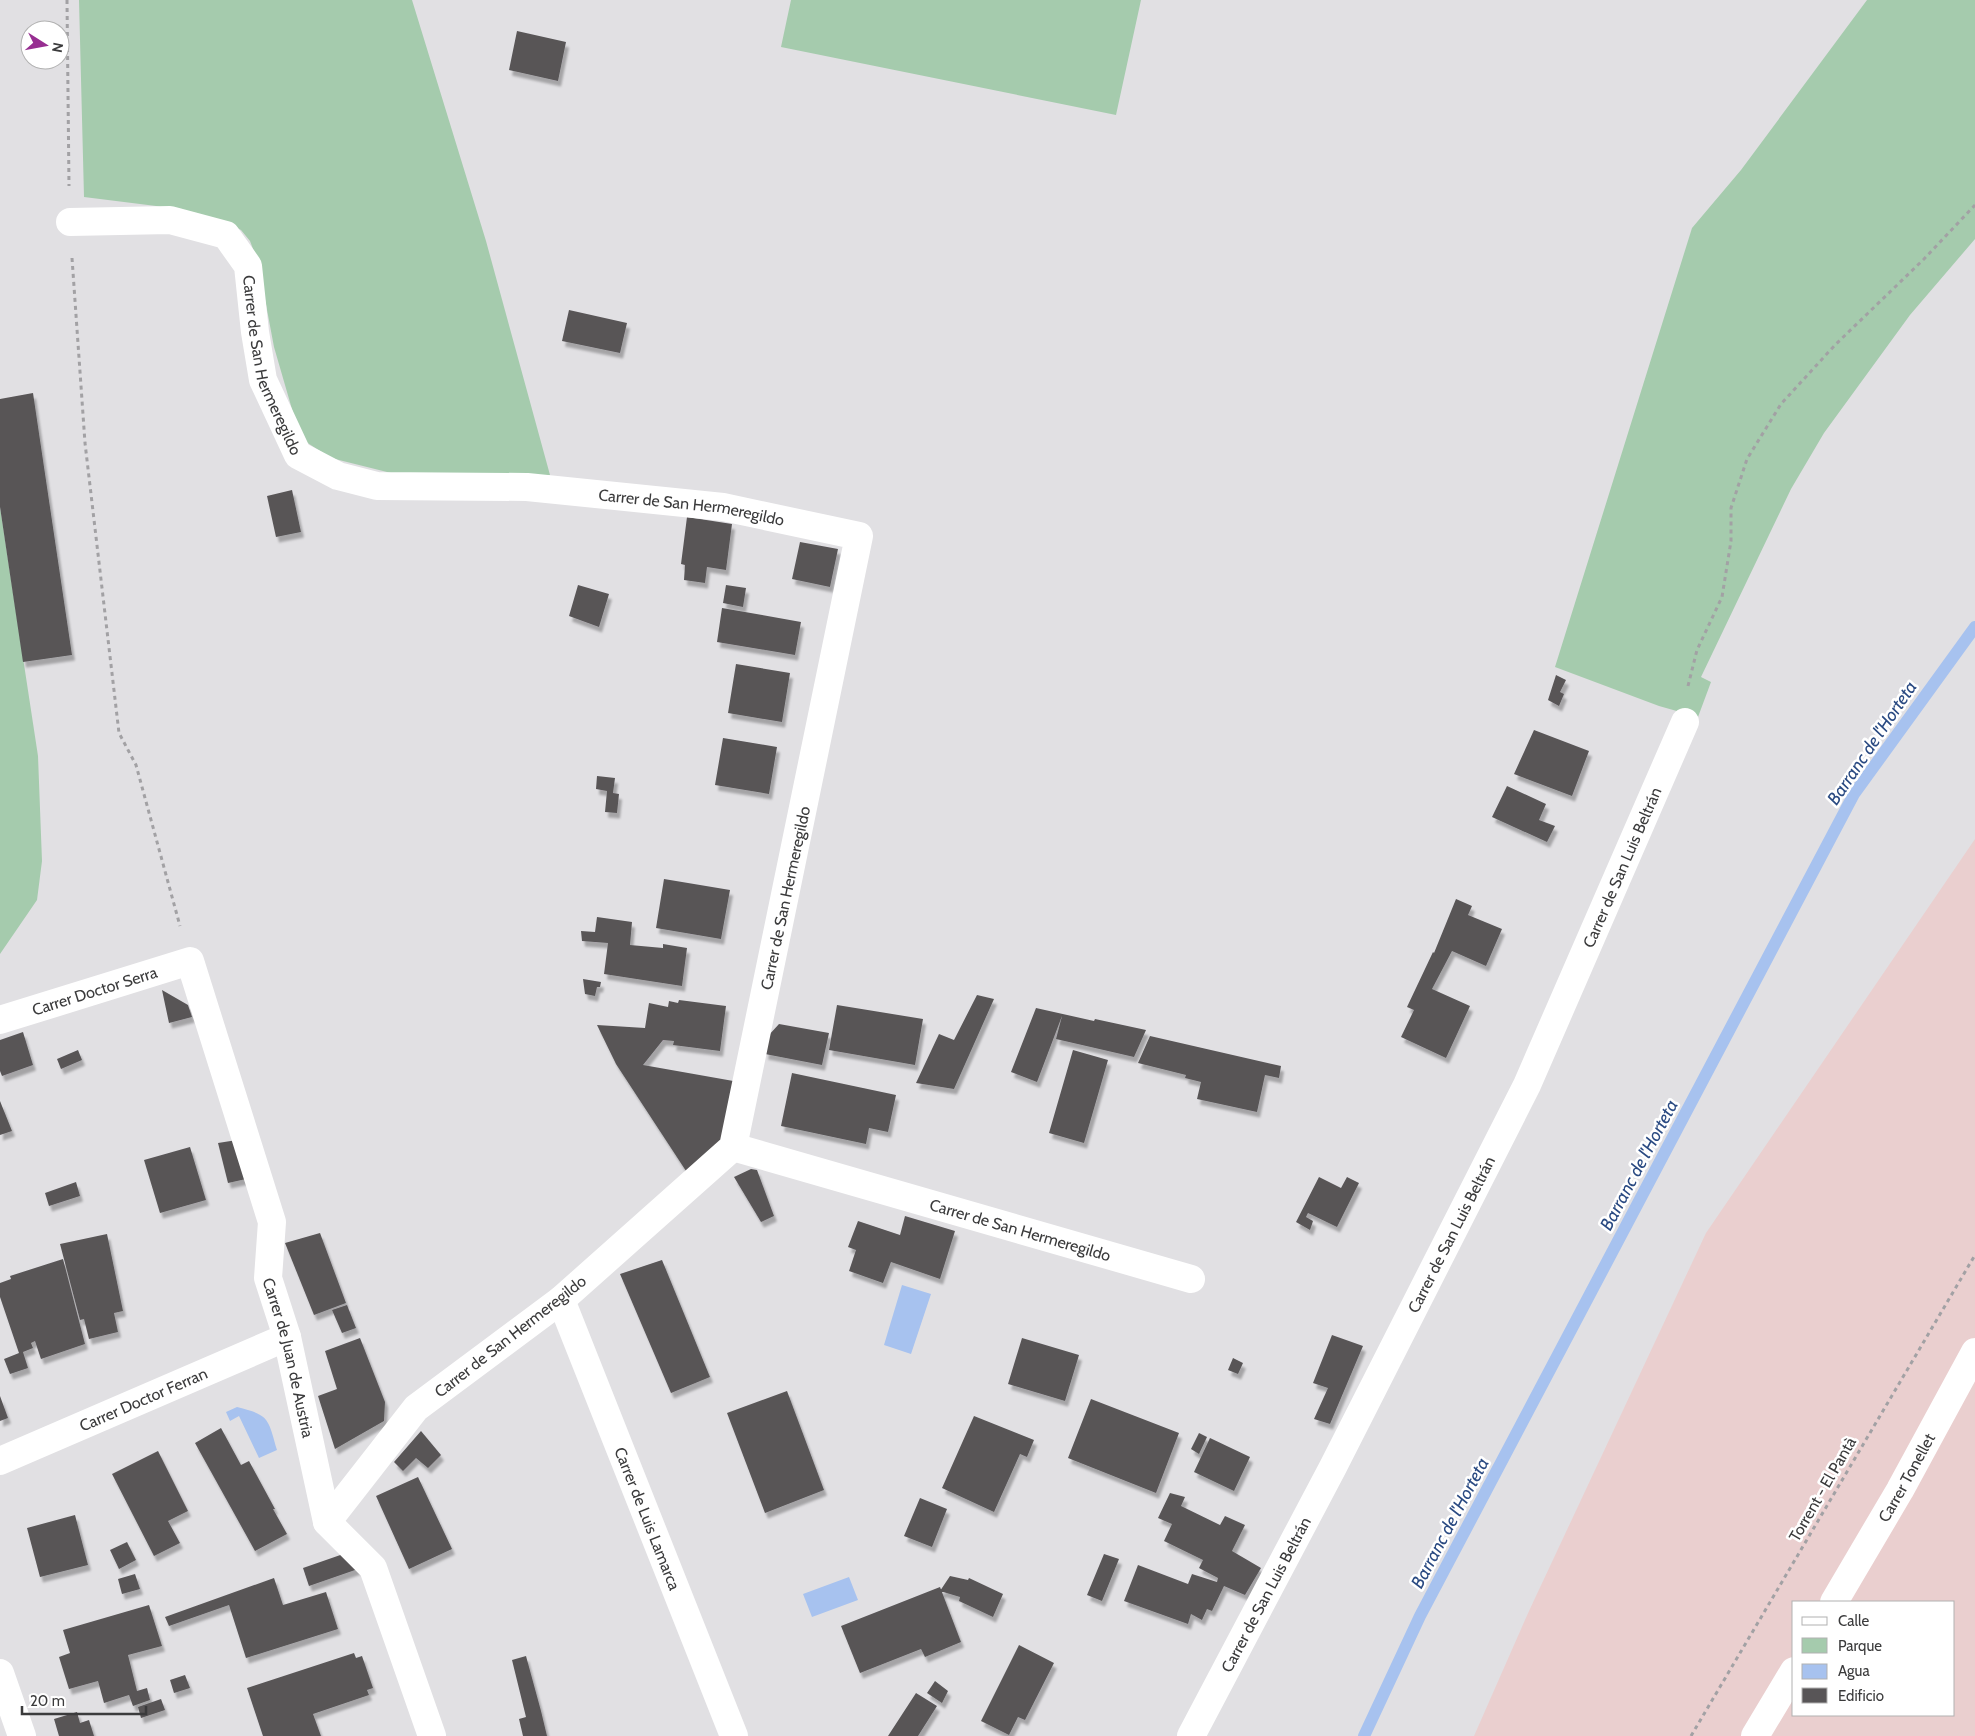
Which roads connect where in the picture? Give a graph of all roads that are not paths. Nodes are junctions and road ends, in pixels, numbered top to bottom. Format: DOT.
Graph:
graph roads {
  1 [pos="70,222"];
  2 [pos="1685,722"];
  3 [pos="190,960"];
  4 [pos="0,1020"];
  5 [pos="733,1147"];
  6 [pos="1191,1279"];
  7 [pos="561,1300"];
  8 [pos="287,1337"];
  9 [pos="1975,1352"];
  10 [pos="1965,1392"];
  11 [pos="0,1461"];
  12 [pos="327,1522"];
  13 [pos="1835,1601"];
  14 [pos="1792,1673"];
  15 [pos="0,1674"];
  16 [pos="22,1736"];
  17 [pos="432,1736"];
  18 [pos="734,1736"];
  19 [pos="1191,1736"];
  20 [pos="1755,1736"];
  1 -- 5 [label="street, Carrer de San Hermeregildo"];
  2 -- 19 [label="street, Carrer de San Luis Beltrán"];
  3 -- 4 [label="street, Carrer Doctor Serra"];
  3 -- 8 [label="street, Carrer de Juan de Austria"];
  5 -- 6 [label="street, Carrer de San Hermeregildo"];
  5 -- 7 [label="street, Carrer de San Hermeregildo"];
  7 -- 12 [label="street, Carrer de San Hermeregildo"];
  7 -- 18 [label="street, Carrer de Luis Lamarca"];
  8 -- 11 [label="street, Carrer Doctor Ferran"];
  8 -- 12 [label="street, Carrer de Juan de Austria"];
  9 -- 10 [label="street, Carrer Tonellet"];
  10 -- 13 [label="street, Carrer Tonellet"];
  12 -- 17 [label="street"];
  14 -- 20 [label="street"];
  15 -- 16 [label="street"];
}
